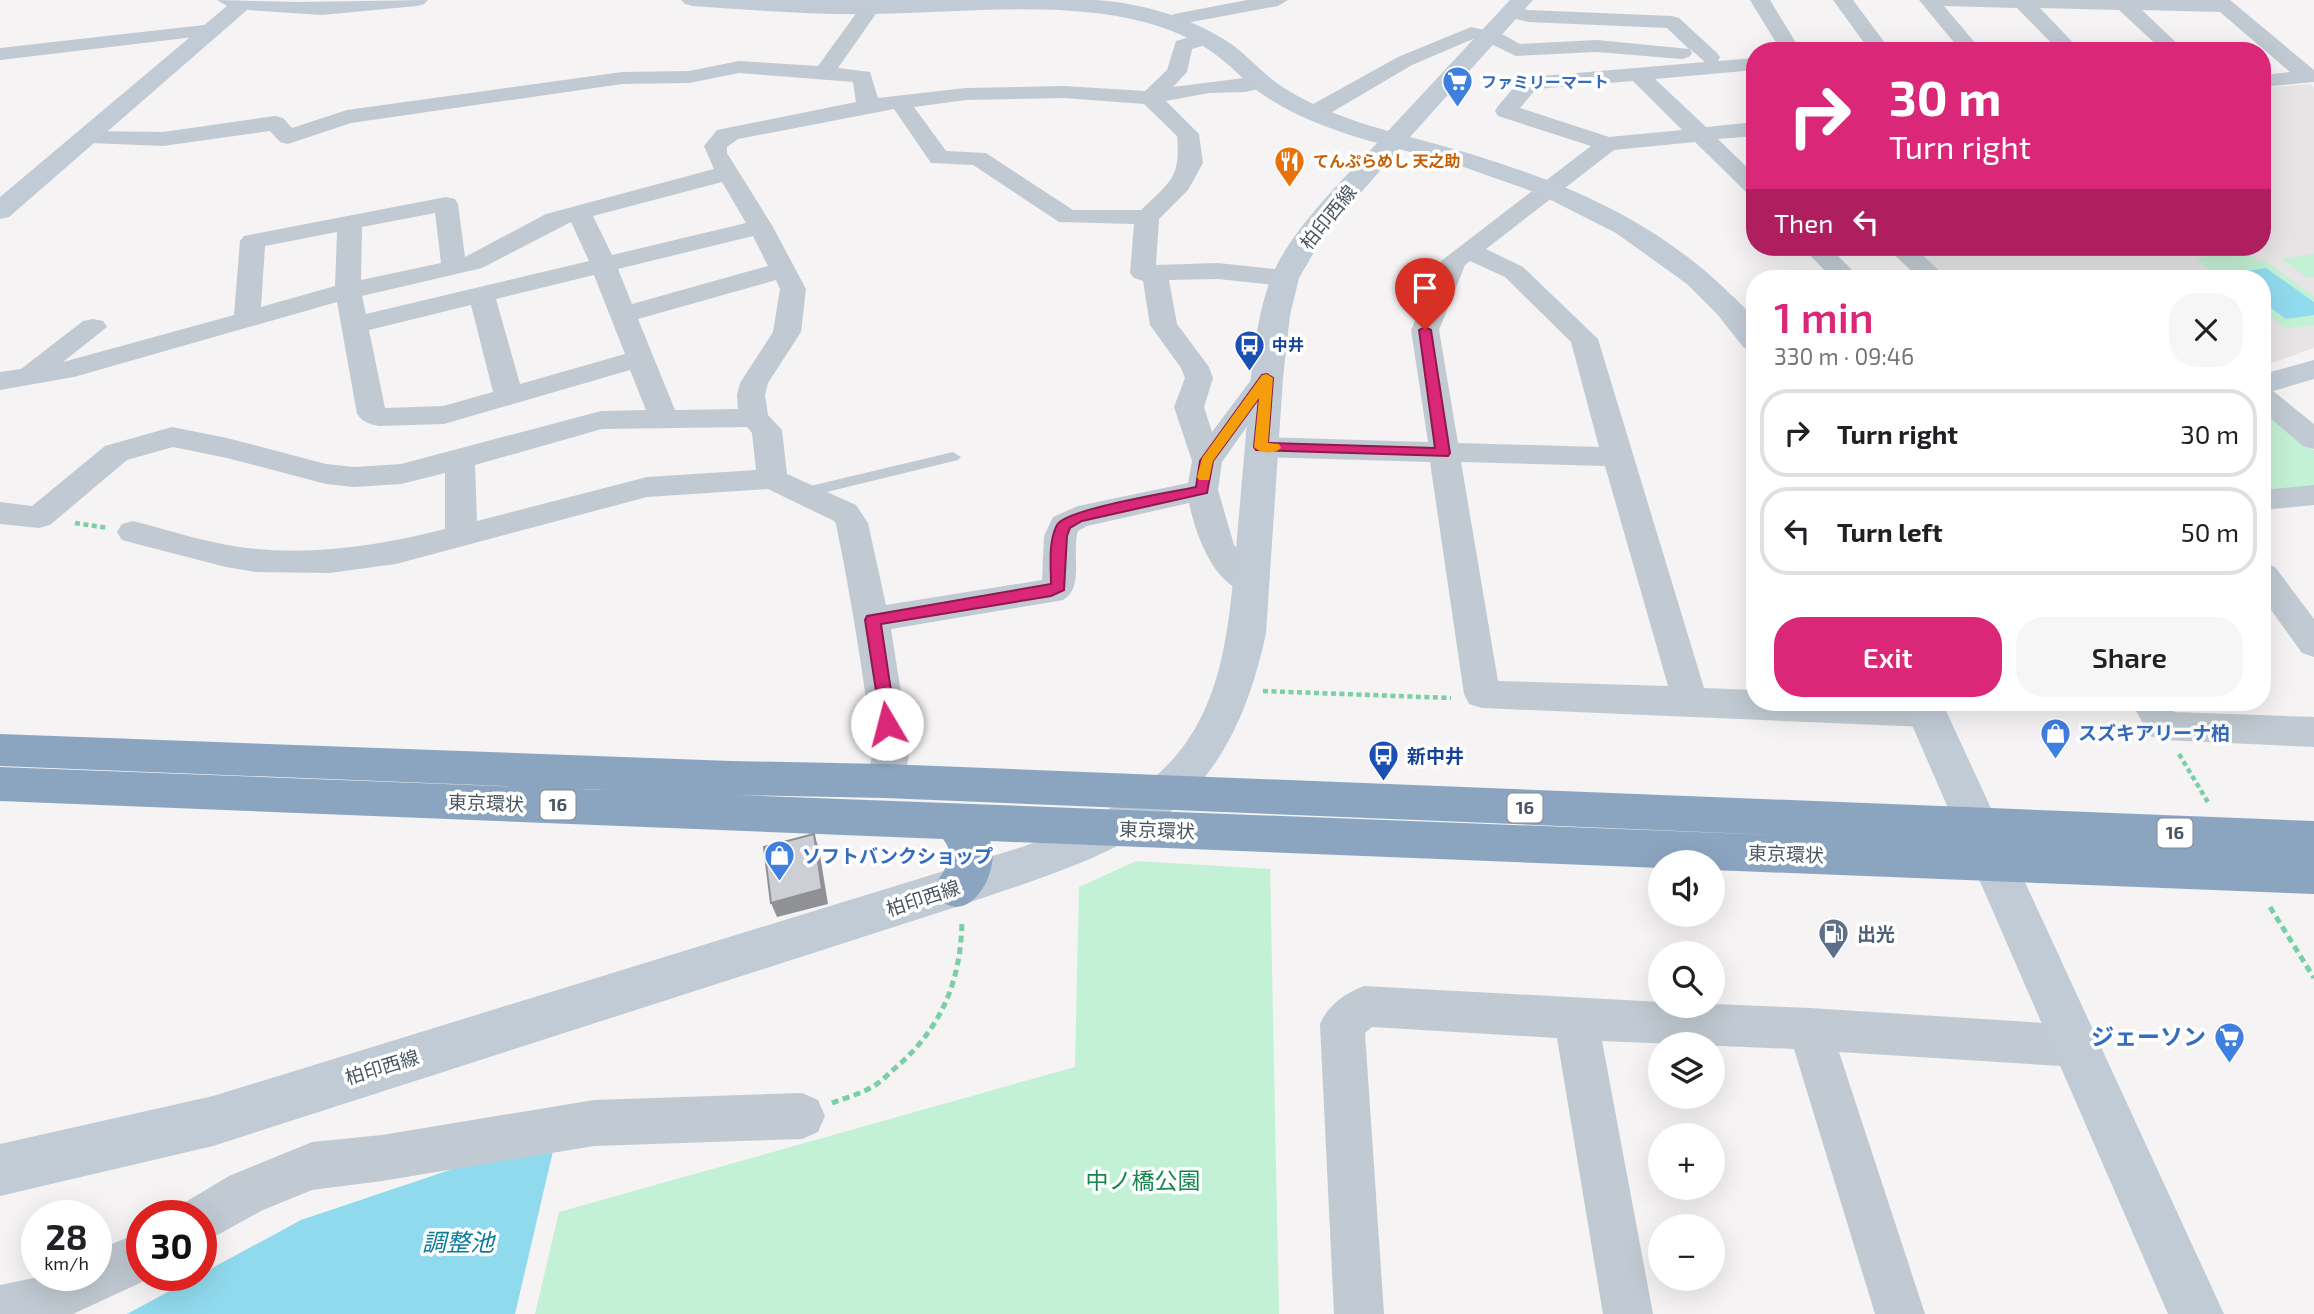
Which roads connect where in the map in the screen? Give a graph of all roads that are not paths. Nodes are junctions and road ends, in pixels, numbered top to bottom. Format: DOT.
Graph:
graph roads {
  1 [pos="416,0"];
  2 [pos="692,0"];
  3 [pos="1554,0"];
  4 [pos="1646,0"];
  5 [pos="1760,0"];
  6 [pos="1843,0"];
  7 [pos="1931,0"];
  8 [pos="239,1"];
  9 [pos="1273,1"];
  10 [pos="2022,1"];
  11 [pos="1088,2"];
  12 [pos="2122,2"];
  13 [pos="2221,3"];
  14 [pos="870,8"];
  15 [pos="1521,9"];
  16 [pos="1672,22"];
  17 [pos="1169,23"];
  18 [pos="213,30"];
  19 [pos="1488,37"];
  20 [pos="1204,38"];
  21 [pos="1786,42"];
  22 [pos="1874,42"];
  23 [pos="1965,42"];
  24 [pos="2062,42"];
  25 [pos="2165,42"];
  26 [pos="2269,42"];
  27 [pos="2271,44"];
  28 [pos="0,54"];
  29 [pos="1719,61"];
  30 [pos="1746,63"];
  31 [pos="824,73"];
  32 [pos="1638,74"];
  33 [pos="2311,76"];
  34 [pos="2271,79"];
  35 [pos="1260,82"];
  36 [pos="1150,98"];
  37 [pos="900,102"];
  38 [pos="867,106"];
  39 [pos="1314,113"];
  40 [pos="1746,130"];
  41 [pos="1701,135"];
  42 [pos="90,136"];
  43 [pos="1394,140"];
  44 [pos="1608,144"];
  45 [pos="728,173"];
  46 [pos="1746,179"];
  47 [pos="1550,190"];
  48 [pos="0,211"];
  49 [pos="579,213"];
  50 [pos="1147,217"];
  51 [pos="350,223"];
  52 [pos="761,227"];
  53 [pos="1469,251"];
  54 [pos="1824,256"];
  55 [pos="1909,256"];
  56 [pos="605,264"];
  57 [pos="454,268"];
  58 [pos="784,270"];
  59 [pos="1839,270"];
  60 [pos="1925,270"];
  61 [pos="1155,273"];
  62 [pos="1285,278"];
  63 [pos="348,291"];
  64 [pos="482,295"];
  65 [pos="622,315"];
  66 [pos="247,320"];
  67 [pos="356,325"];
  68 [pos="93,327"];
  69 [pos="1746,332"];
  70 [pos="639,359"];
  71 [pos="2314,369"];
  72 [pos="30,377"];
  73 [pos="1267,378"];
  74 [pos="0,382"];
  75 [pos="2271,382"];
  76 [pos="509,397"];
  77 [pos="2271,404"];
  78 [pos="754,418"];
  79 [pos="664,419"];
  80 [pos="2314,439"];
  81 [pos="1261,447"];
  82 [pos="1443,453"];
  83 [pos="953,457"];
  84 [pos="1617,457"];
  85 [pos="460,459"];
  86 [pos="1204,475"];
  87 [pos="772,479"];
  88 [pos="802,493"];
  89 [pos="2314,495"];
  90 [pos="2271,499"];
  91 [pos="0,513"];
  92 [pos="133,532"];
  93 [pos="461,536"];
  94 [pos="1251,582"];
  95 [pos="2271,587"];
  96 [pos="872,620"];
  97 [pos="2314,644"];
  98 [pos="1690,701"];
  99 [pos="1746,702"];
  100 [pos="1926,711"];
  101 [pos="2156,714"];
  102 [pos="2314,732"];
  103 [pos="0,750"];
  104 [pos="885,781"];
  105 [pos="0,783"];
  106 [pos="1166,794"];
  107 [pos="954,821"];
  108 [pos="1116,828"];
  109 [pos="2314,839"];
  110 [pos="1891,840"];
  111 [pos="2044,846"];
  112 [pos="2314,875"];
  113 [pos="956,888"];
  114 [pos="1576,1019"];
  115 [pos="1811,1029"];
  116 [pos="2077,1046"];
  117 [pos="802,1116"];
  118 [pos="0,1170"];
  119 [pos="217,1210"];
  120 [pos="126,1263"];
  121 [pos="0,1310"];
  122 [pos="1359,1314"];
  123 [pos="1628,1314"];
  124 [pos="1900,1314"];
  125 [pos="2196,1314"];
  1 -- 8 [label="street"];
  2 -- 14 [label="street"];
  3 -- 15 [label="street"];
  4 -- 16 [label="street"];
  5 -- 21 [label="street"];
  6 -- 22 [label="street"];
  7 -- 10 [label="street"];
  7 -- 23 [label="street"];
  8 -- 18 [label="street"];
  9 -- 17 [label="street"];
  10 -- 12 [label="street"];
  10 -- 24 [label="street"];
  11 -- 14 [label="street"];
  11 -- 17 [label="street"];
  12 -- 13 [label="street"];
  12 -- 25 [label="street"];
  13 -- 26 [label="street"];
  14 -- 31 [label="street"];
  15 -- 16 [label="street"];
  15 -- 19 [label="street, 柏印西線"];
  16 -- 29 [label="street"];
  17 -- 20 [label="street"];
  18 -- 28 [label="street"];
  18 -- 42 [label="street"];
  19 -- 29 [label="street"];
  19 -- 39 [label="street"];
  19 -- 43 [label="street, 柏印西線"];
  20 -- 35 [label="street"];
  20 -- 36 [label="street"];
  27 -- 33 [label="street"];
  29 -- 30 [label="street"];
  29 -- 32 [label="street"];
  31 -- 38 [label="street"];
  31 -- 42 [label="street"];
  32 -- 41 [label="street"];
  32 -- 44 [label="street"];
  33 -- 34 [label="street"];
  35 -- 36 [label="street"];
  35 -- 39 [label="street"];
  36 -- 37 [label="street"];
  36 -- 50 [label="street"];
  37 -- 38 [label="street"];
  37 -- 50 [label="street"];
  38 -- 45 [label="street"];
  39 -- 43 [label="street"];
  40 -- 41 [label="street"];
  41 -- 44 [label="street"];
  41 -- 46 [label="street"];
  42 -- 48 [label="street"];
  43 -- 47 [label="street"];
  43 -- 62 [label="street, 柏印西線"];
  44 -- 47 [label="street"];
  45 -- 49 [label="street"];
  45 -- 52 [label="street"];
  47 -- 53 [label="street"];
  47 -- 69 [label="street"];
  49 -- 56 [label="street"];
  49 -- 57 [label="street"];
  50 -- 61 [label="street"];
  51 -- 57 [label="street"];
  51 -- 63 [label="street"];
  51 -- 66 [label="street"];
  52 -- 56 [label="street"];
  52 -- 58 [label="street"];
  53 -- 82 [label="street"];
  53 -- 84 [label="street"];
  54 -- 59 [label="street"];
  55 -- 60 [label="street"];
  56 -- 64 [label="street"];
  56 -- 65 [label="street"];
  57 -- 63 [label="street"];
  58 -- 65 [label="street"];
  58 -- 78 [label="street"];
  61 -- 62 [label="street"];
  61 -- 86 [label="street"];
  62 -- 73 [label="street, 柏印西線"];
  63 -- 66 [label="street"];
  63 -- 67 [label="street"];
  64 -- 67 [label="street"];
  64 -- 76 [label="street"];
  65 -- 70 [label="street"];
  66 -- 72 [label="street"];
  67 -- 76 [label="street"];
  68 -- 72 [label="street"];
  70 -- 76 [label="street"];
  70 -- 79 [label="street"];
  71 -- 75 [label="street"];
  72 -- 74 [label="street"];
  73 -- 81 [label="street, 柏印西線"];
  73 -- 86 [label="street"];
  77 -- 80 [label="street"];
  78 -- 79 [label="street"];
  78 -- 87 [label="street"];
  79 -- 85 [label="street"];
  81 -- 82 [label="street"];
  81 -- 94 [label="street, 柏印西線"];
  82 -- 84 [label="street"];
  82 -- 98 [label="street"];
  83 -- 88 [label="lane"];
  84 -- 98 [label="street"];
  85 -- 91 [label="street"];
  85 -- 93 [label="street"];
  86 -- 94 [label="street"];
  86 -- 96 [label="street"];
  87 -- 88 [label="street"];
  87 -- 93 [label="street"];
  88 -- 96 [label="street"];
  89 -- 90 [label="street"];
  92 -- 93 [label="street"];
  94 -- 106 [label="street, 柏印西線"];
  95 -- 97 [label="street"];
  96 -- 104 [label="street"];
  98 -- 99 [label="street"];
  100 -- 116 [label="street"];
  101 -- 102 [label="street"];
  103 -- 104 [label="highway, 東京環状 / 16"];
  104 -- 106 [label="highway, 東京環状 / 16"];
  105 -- 107 [label="highway, 東京環状 / 16"];
  106 -- 108 [label="street, 柏印西線"];
  106 -- 110 [label="highway, 東京環状 / 16"];
  107 -- 108 [label="highway, 東京環状 / 16"];
  107 -- 113 [label="highway"];
  108 -- 110 [label="highway, 東京環状 / 16"];
  108 -- 113 [label="street, 柏印西線"];
  109 -- 111 [label="highway, 東京環状 / 16"];
  110 -- 111 [label="highway, 東京環状 / 16"];
  111 -- 112 [label="highway, 東京環状 / 16"];
  113 -- 118 [label="street, 柏印西線"];
  114 -- 115 [label="street"];
  114 -- 122 [label="street"];
  114 -- 123 [label="street"];
  115 -- 116 [label="street"];
  115 -- 124 [label="street"];
  116 -- 125 [label="street"];
  117 -- 119 [label="street"];
  120 -- 121 [label="street"];
}
